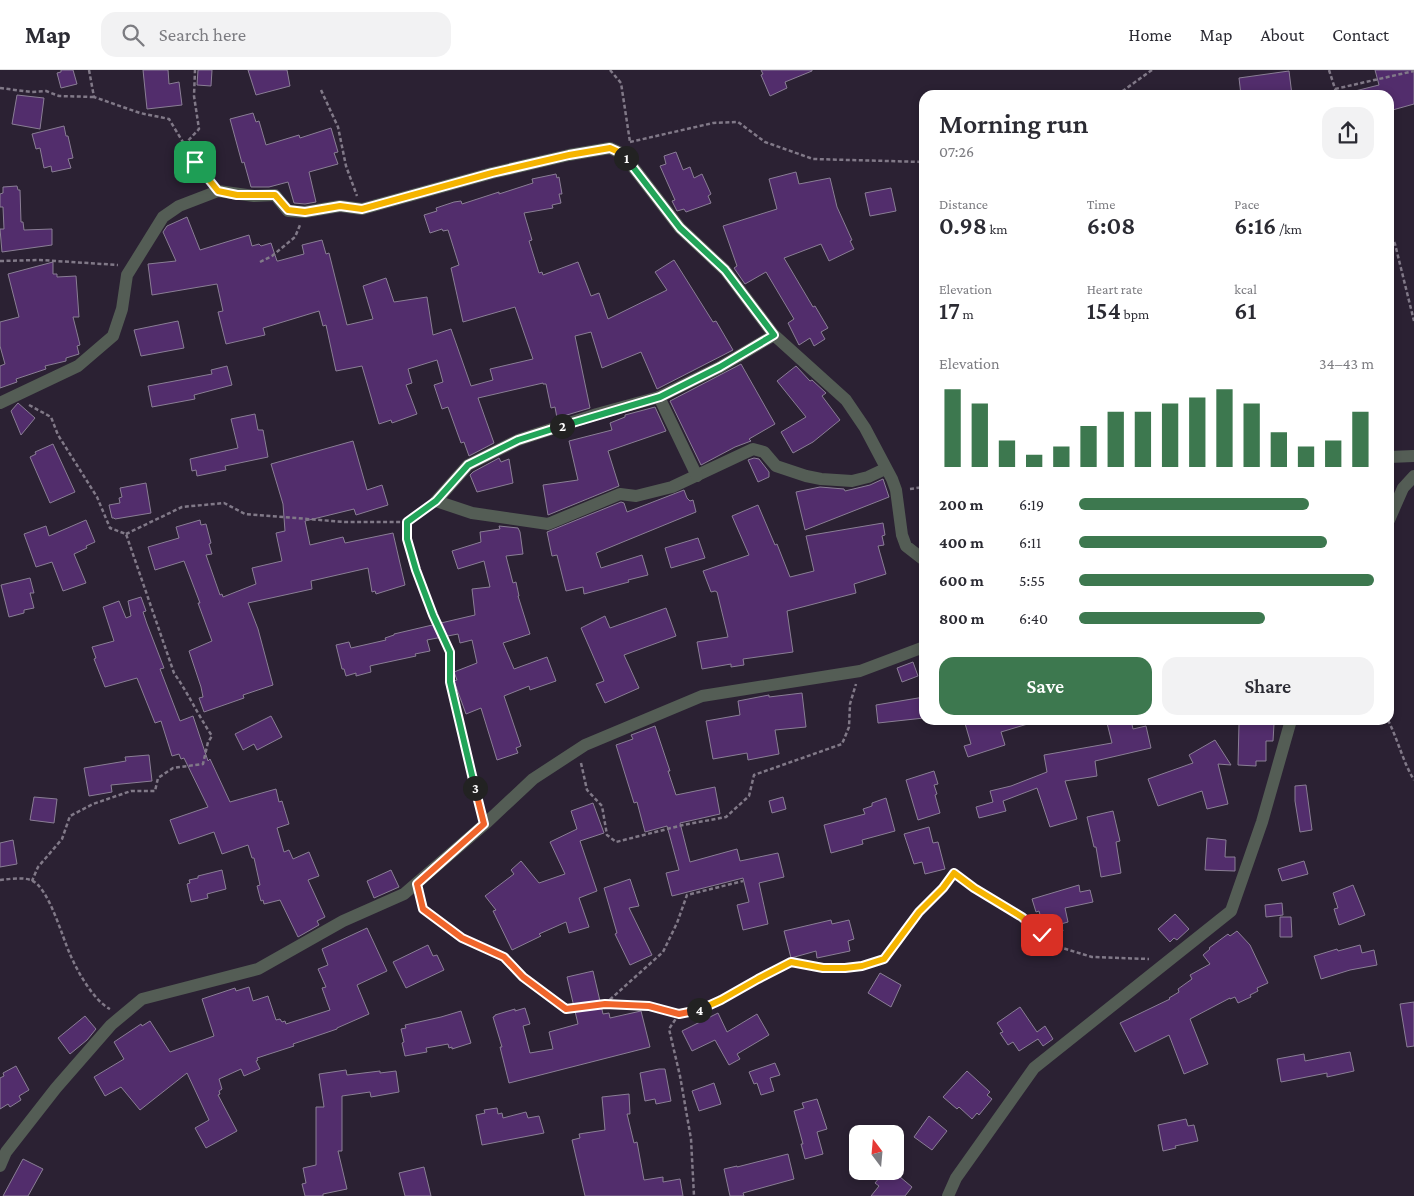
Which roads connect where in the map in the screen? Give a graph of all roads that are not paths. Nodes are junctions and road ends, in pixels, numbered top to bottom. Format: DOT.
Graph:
graph roads {
  1 [pos="774,335"];
  2 [pos="660,397"];
  3 [pos="0,403"];
  4 [pos="1414,456"];
  5 [pos="1394,457"];
  6 [pos="885,469"];
  7 [pos="697,476"];
  8 [pos="1414,476"];
  9 [pos="1403,488"];
  10 [pos="1394,493"];
  11 [pos="1394,509"];
  12 [pos="919,556"];
  13 [pos="919,649"];
  14 [pos="1290,725"];
  15 [pos="0,1166"];
  16 [pos="948,1196"];
  1 -- 2 [label="street"];
  1 -- 3 [label="street"];
  1 -- 6 [label="street"];
  2 -- 7 [label="street"];
  2 -- 7 [label="street"];
  4 -- 5 [label="street"];
  6 -- 7 [label="street"];
  6 -- 12 [label="street"];
  8 -- 9 [label="street"];
  9 -- 10 [label="street"];
  9 -- 11 [label="street"];
  13 -- 15 [label="street"];
  14 -- 16 [label="street"];
}
